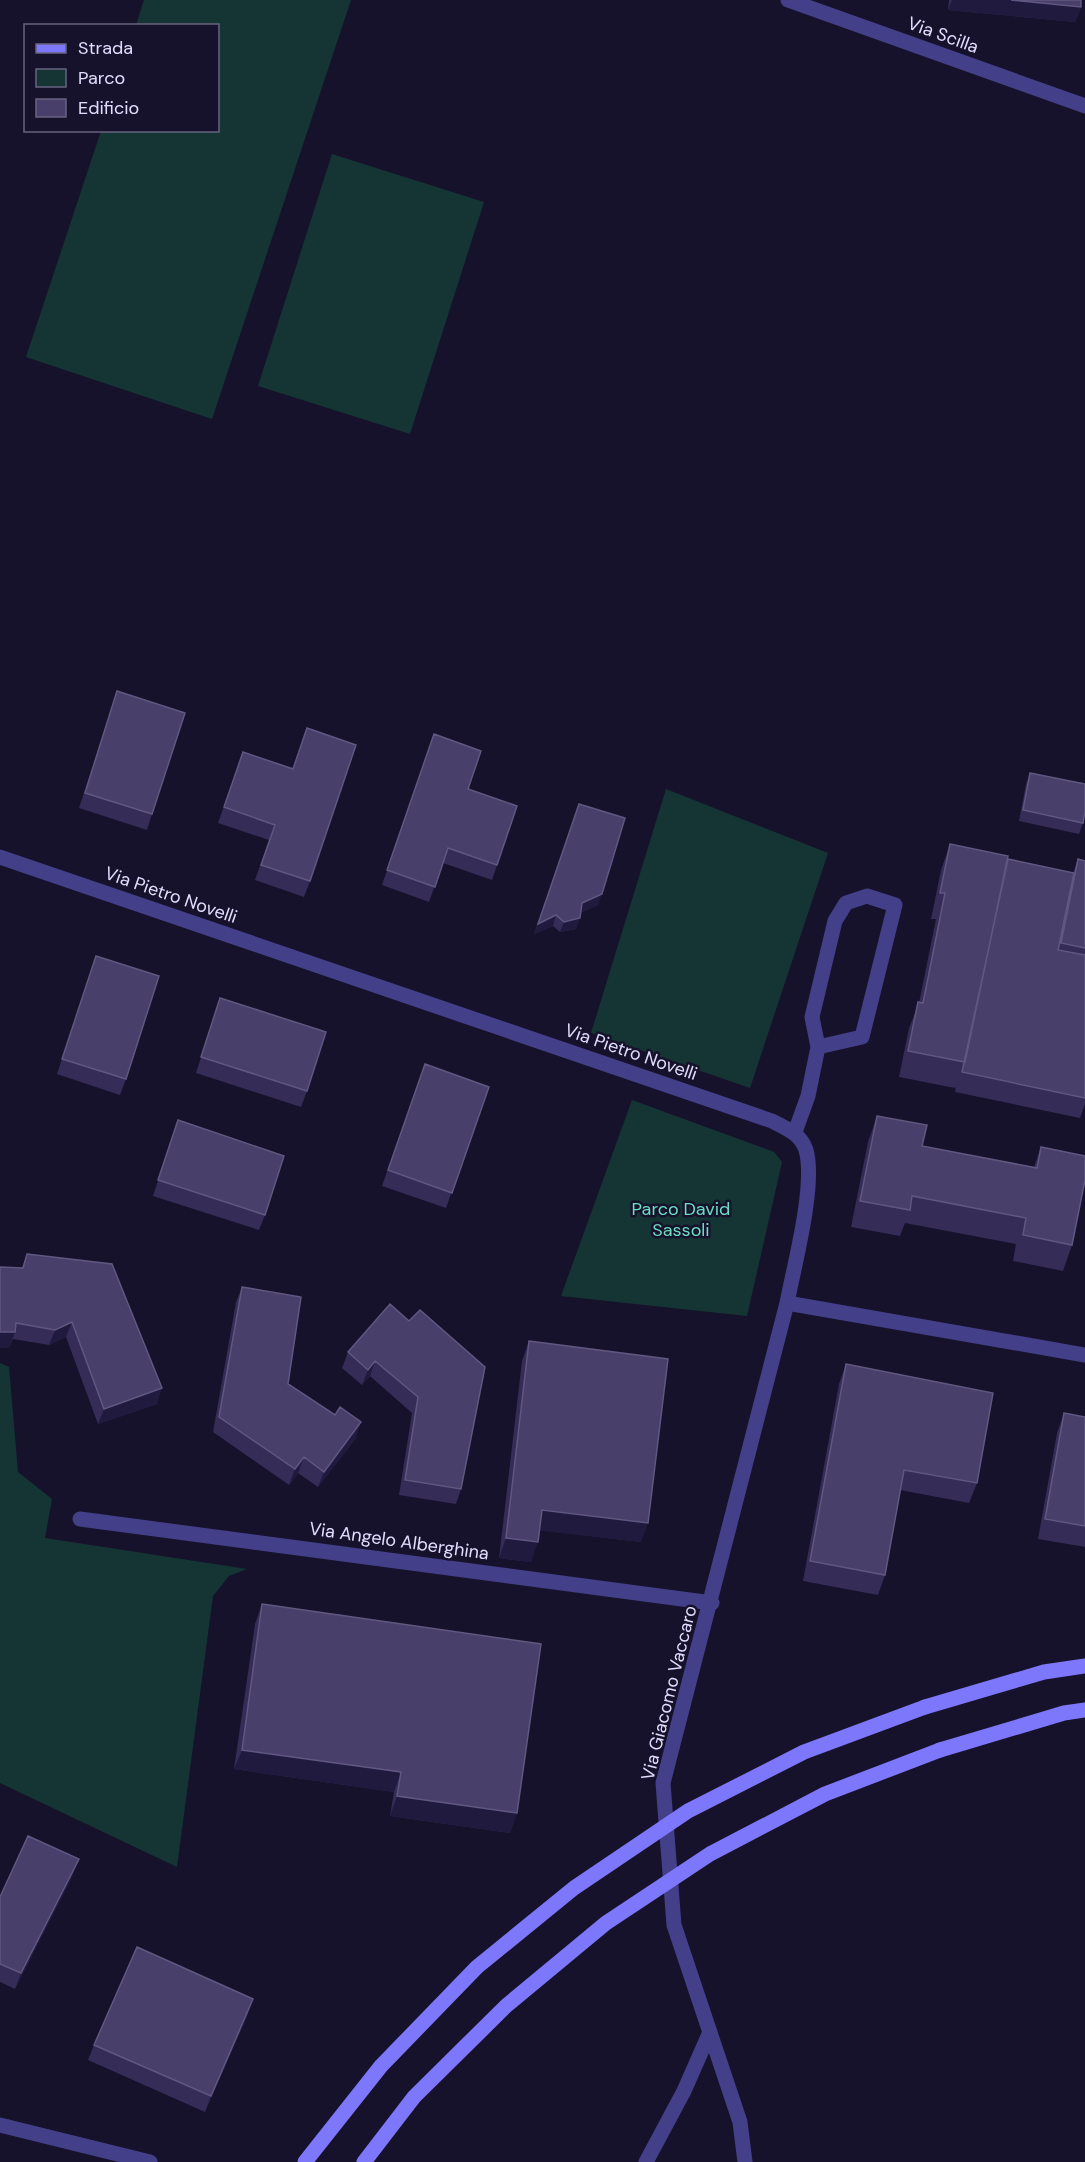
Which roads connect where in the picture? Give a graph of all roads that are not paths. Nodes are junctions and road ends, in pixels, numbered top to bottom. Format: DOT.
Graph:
graph roads {
  1 [pos="788,0"];
  2 [pos="1085,106"];
  3 [pos="0,857"];
  4 [pos="818,1047"];
  5 [pos="795,1132"];
  6 [pos="787,1304"];
  7 [pos="1085,1354"];
  8 [pos="80,1519"];
  9 [pos="712,1603"];
  10 [pos="1085,1666"];
  11 [pos="1085,1710"];
  12 [pos="710,2032"];
  13 [pos="0,2125"];
  14 [pos="150,2162"];
  15 [pos="305,2162"];
  16 [pos="363,2162"];
  17 [pos="646,2162"];
  18 [pos="745,2162"];
  1 -- 2 [label="street, Via Scilla"];
  3 -- 5 [label="street, Via Pietro Novelli"];
  4 -- 4 [label="street"];
  4 -- 5 [label="street"];
  5 -- 6 [label="street"];
  6 -- 7 [label="street"];
  6 -- 9 [label="street, Via Giacomo Vaccaro"];
  8 -- 9 [label="street, Via Angelo Alberghina"];
  9 -- 12 [label="street, Via Giacomo Vaccaro"];
  10 -- 15 [label="street, bridge"];
  11 -- 16 [label="street, bridge"];
  12 -- 17 [label="street"];
  12 -- 18 [label="street, Via Giacomo Vaccaro"];
  13 -- 14 [label="street"];
}
